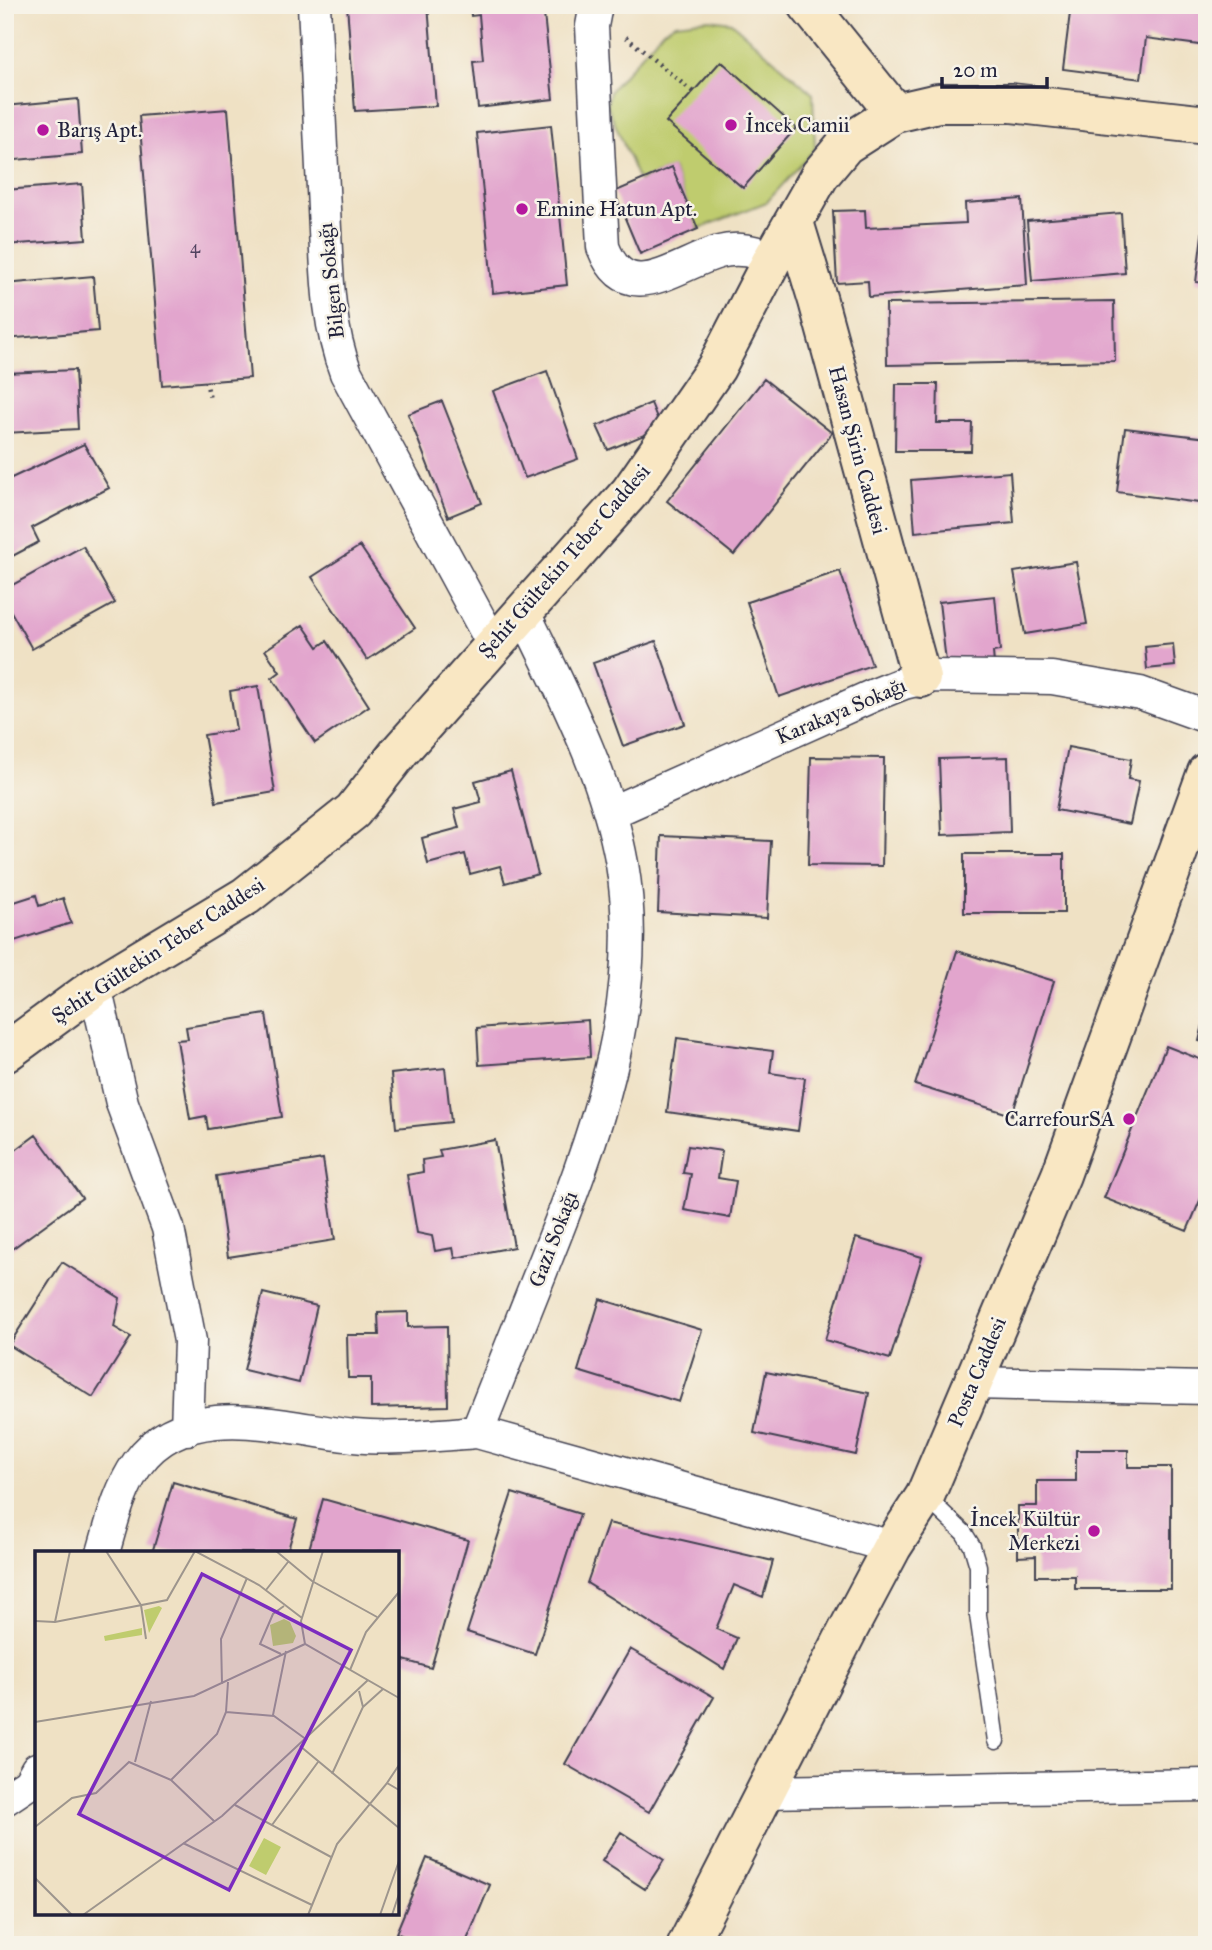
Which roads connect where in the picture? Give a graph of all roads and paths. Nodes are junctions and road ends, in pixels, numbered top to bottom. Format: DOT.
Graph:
graph roads {
  1 [pos="314,5"];
  2 [pos="808,5"];
  3 [pos="595,8"];
  4 [pos="693,92"];
  5 [pos="895,113"];
  6 [pos="1207,125"];
  7 [pos="794,222"];
  8 [pos="773,258"];
  9 [pos="206,381"];
  10 [pos="210,399"];
  11 [pos="524,613"];
  12 [pos="493,644"];
  13 [pos="921,678"];
  14 [pos="1207,717"];
  15 [pos="1205,783"];
  16 [pos="610,813"];
  17 [pos="95,987"];
  18 [pos="5,1053"];
  19 [pos="972,1383"];
  20 [pos="1207,1388"];
  21 [pos="187,1429"];
  22 [pos="477,1432"];
  23 [pos="925,1496"];
  24 [pos="892,1547"];
  25 [pos="104,1551"];
  26 [pos="996,1741"];
  27 [pos="35,1772"];
  28 [pos="1207,1785"];
  29 [pos="764,1792"];
  30 [pos="5,1799"];
  31 [pos="687,1945"];
  1 -- 12 [label="street, Bilgen Sokağı"];
  2 -- 5 [label="street"];
  3 -- 4 [label="path"];
  3 -- 8 [label="street"];
  5 -- 6 [label="street, Şehit Gültekin Teber Caddesi"];
  5 -- 7 [label="street, Şehit Gültekin Teber Caddesi"];
  7 -- 8 [label="street, Şehit Gültekin Teber Caddesi"];
  7 -- 13 [label="street, Hasan Şirin Caddesi"];
  8 -- 11 [label="street, Şehit Gültekin Teber Caddesi"];
  9 -- 10 [label="path"];
  11 -- 12 [label="street, Şehit Gültekin Teber Caddesi"];
  11 -- 16 [label="street, Gazi Sokağı"];
  12 -- 17 [label="street, Şehit Gültekin Teber Caddesi"];
  13 -- 14 [label="street, Karakaya Sokağı"];
  13 -- 16 [label="street, Karakaya Sokağı"];
  15 -- 19 [label="street, Posta Caddesi"];
  16 -- 22 [label="street, Gazi Sokağı"];
  17 -- 18 [label="street, Şehit Gültekin Teber Caddesi"];
  17 -- 21 [label="street"];
  19 -- 20 [label="street"];
  19 -- 23 [label="street, Posta Caddesi"];
  21 -- 22 [label="street"];
  21 -- 25 [label="street"];
  22 -- 24 [label="street"];
  23 -- 24 [label="street, Posta Caddesi"];
  23 -- 26 [label="lane"];
  24 -- 29 [label="street, Posta Caddesi"];
  27 -- 30 [label="street"];
  28 -- 29 [label="street"];
  29 -- 31 [label="street, Posta Caddesi"];
}
